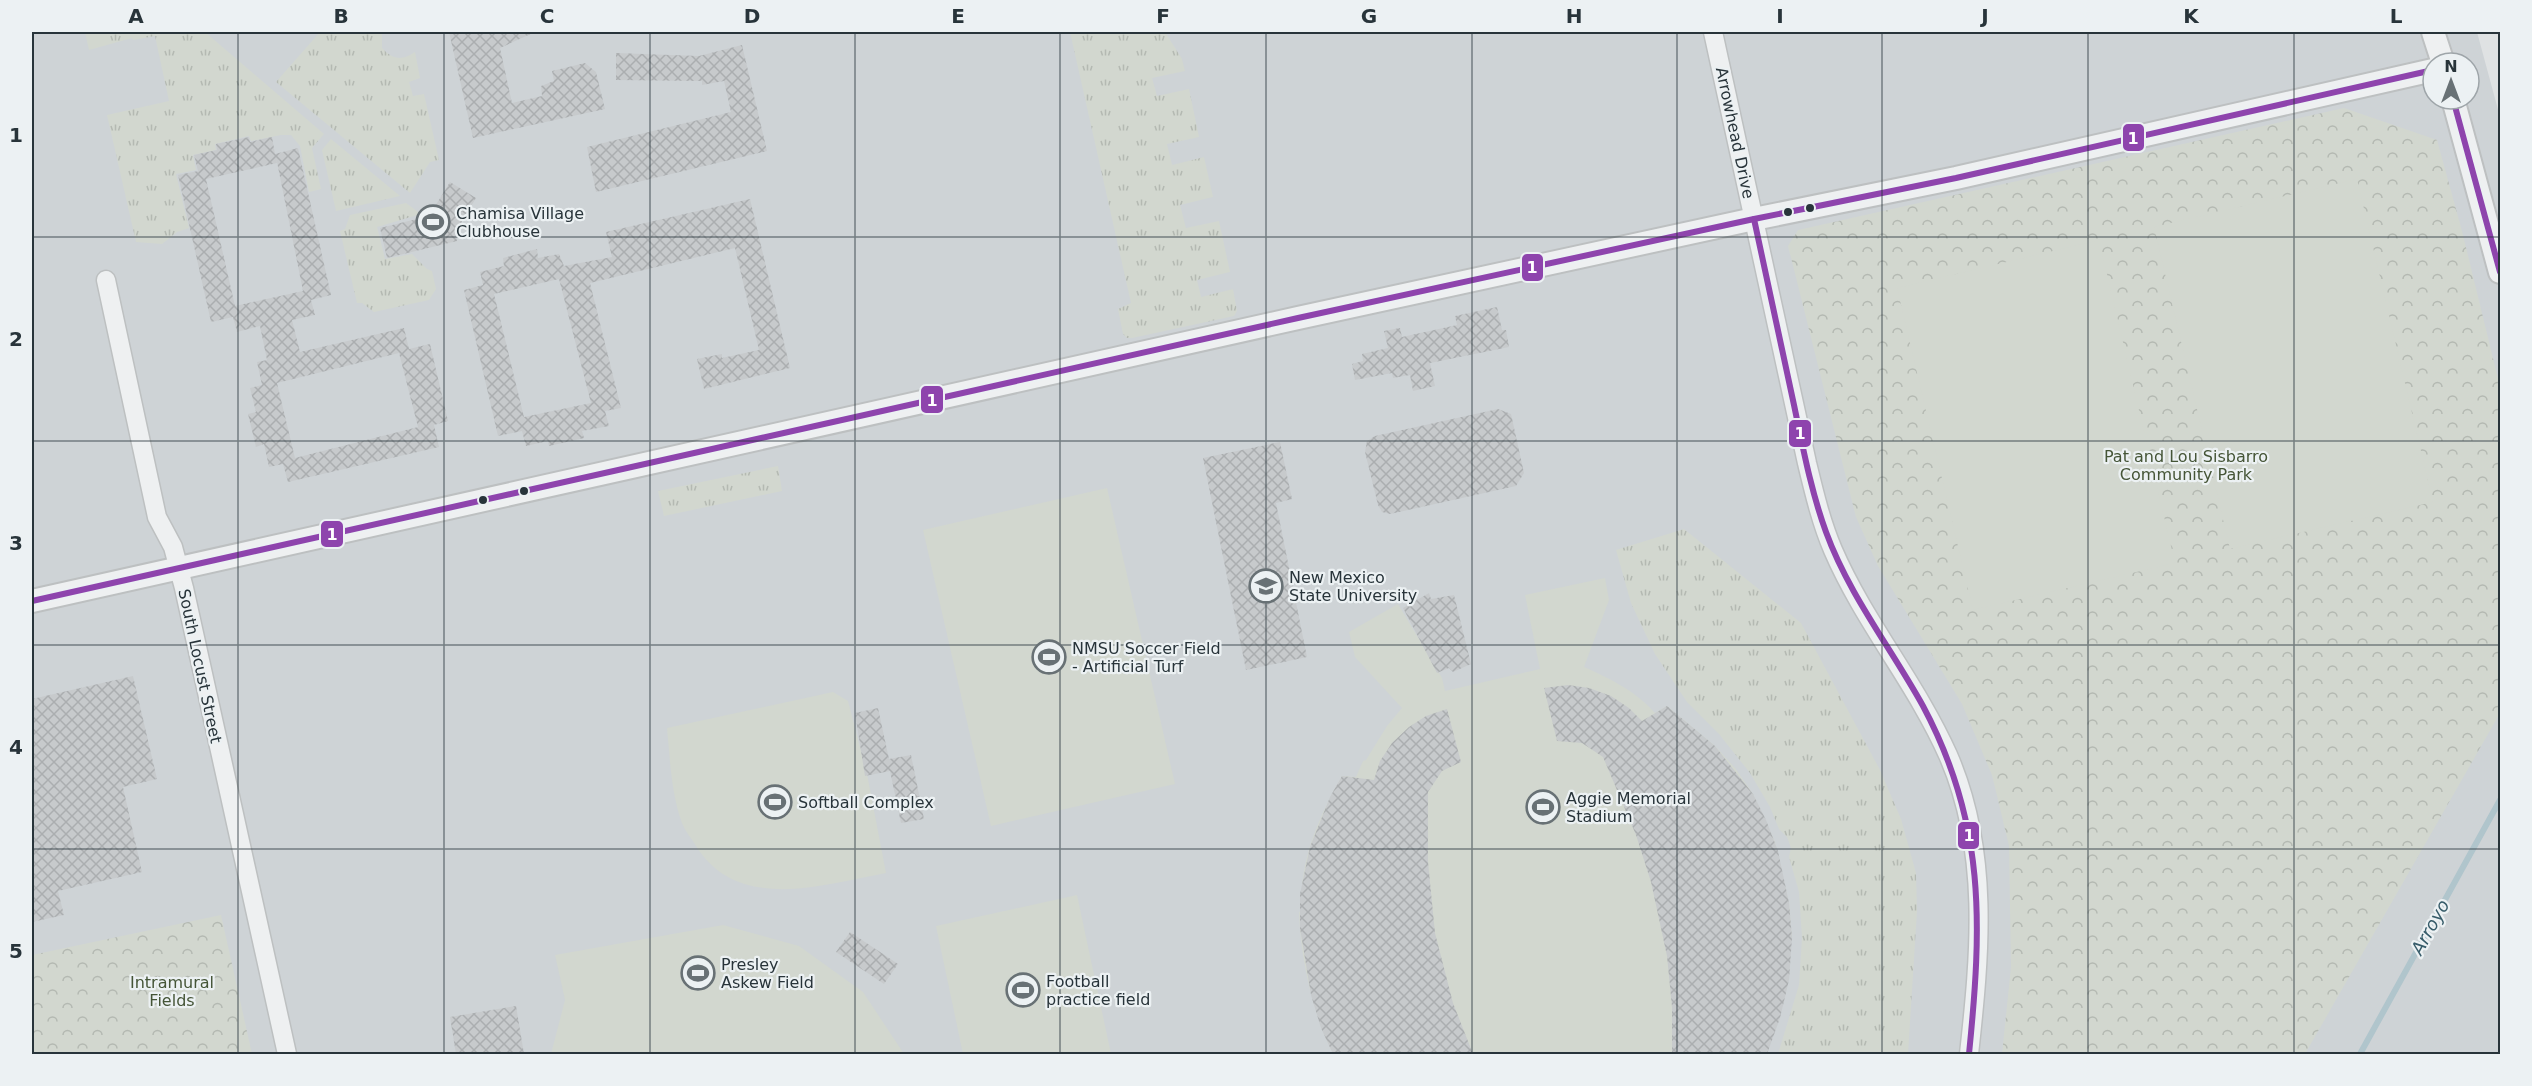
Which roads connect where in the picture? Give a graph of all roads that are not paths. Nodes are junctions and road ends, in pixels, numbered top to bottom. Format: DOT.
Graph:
graph roads {
  1 [pos="1713,32"];
  2 [pos="2433,32"];
  3 [pos="2439,51"];
  4 [pos="2421,73"];
  5 [pos="2456,111"];
  6 [pos="1754,219"];
  7 [pos="2500,272"];
  8 [pos="106,280"];
  9 [pos="178,568"];
  10 [pos="32,601"];
  11 [pos="287,1054"];
  12 [pos="1970,1054"];
  1 -- 6 [label="street, Arrowhead Drive"];
  2 -- 3 [label="street"];
  4 -- 6 [label="street"];
  5 -- 7 [label="street"];
  6 -- 9 [label="street"];
  6 -- 12 [label="street, Arrowhead Drive"];
  8 -- 9 [label="street, South Locust Street"];
  9 -- 10 [label="street"];
  9 -- 11 [label="street, South Locust Street"];
}
